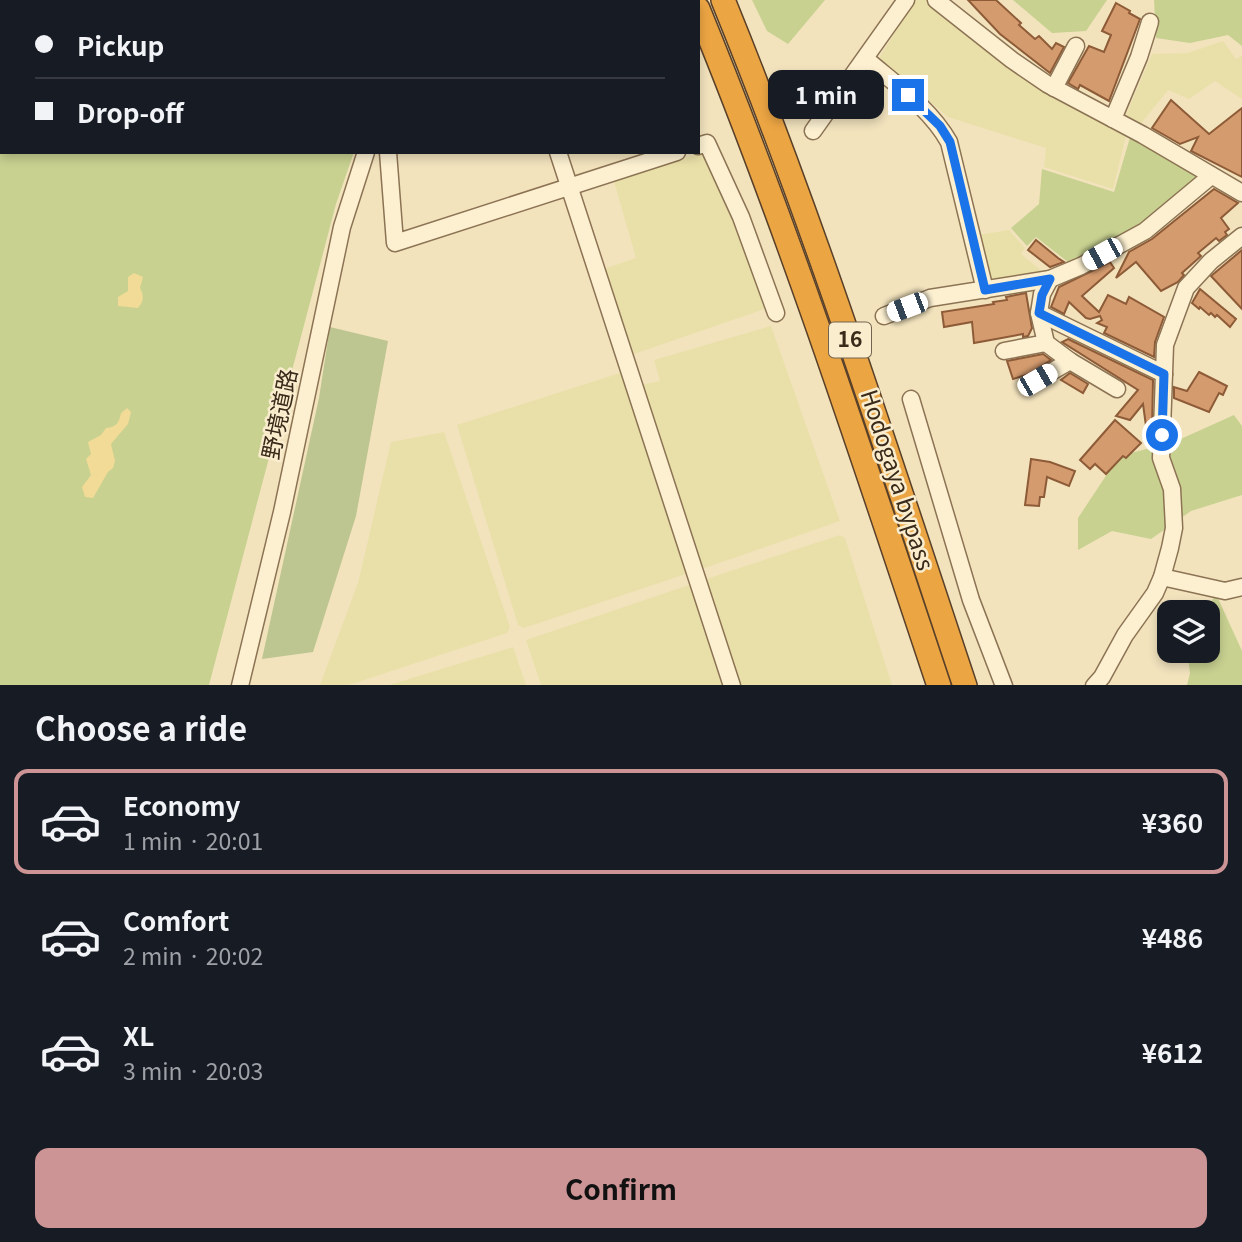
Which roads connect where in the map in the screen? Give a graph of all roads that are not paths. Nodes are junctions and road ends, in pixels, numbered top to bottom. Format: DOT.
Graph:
graph roads {
  1 [pos="723,0"];
  2 [pos="906,0"];
  3 [pos="936,0"];
  4 [pos="700,14"];
  5 [pos="1150,22"];
  6 [pos="1076,46"];
  7 [pos="866,59"];
  8 [pos="1054,88"];
  9 [pos="1113,119"];
  10 [pos="813,131"];
  11 [pos="700,145"];
  12 [pos="365,154"];
  13 [pos="388,154"];
  14 [pos="559,154"];
  15 [pos="671,154"];
  16 [pos="1212,176"];
  17 [pos="569,186"];
  18 [pos="1242,193"];
  19 [pos="1242,236"];
  20 [pos="1050,279"];
  21 [pos="985,290"];
  22 [pos="776,313"];
  23 [pos="1039,313"];
  24 [pos="884,316"];
  25 [pos="1046,343"];
  26 [pos="1004,351"];
  27 [pos="1070,361"];
  28 [pos="1164,374"];
  29 [pos="1037,380"];
  30 [pos="1117,389"];
  31 [pos="911,399"];
  32 [pos="1162,577"];
  33 [pos="1242,587"];
  34 [pos="240,685"];
  35 [pos="732,685"];
  36 [pos="939,685"];
  37 [pos="965,685"];
  38 [pos="1004,685"];
  39 [pos="1094,685"];
  1 -- 37 [label="highway, Hodogaya bypass / 16"];
  2 -- 7 [label="street"];
  3 -- 8 [label="street"];
  4 -- 36 [label="highway, Hodogaya bypass / 16"];
  5 -- 9 [label="street"];
  6 -- 8 [label="street"];
  7 -- 10 [label="street"];
  7 -- 21 [label="street"];
  8 -- 9 [label="street"];
  9 -- 16 [label="street"];
  11 -- 22 [label="street"];
  12 -- 34 [label="street, 野境道路"];
  13 -- 17 [label="street"];
  14 -- 17 [label="street"];
  15 -- 17 [label="street"];
  16 -- 18 [label="street"];
  16 -- 20 [label="street"];
  17 -- 35 [label="street"];
  19 -- 28 [label="street"];
  20 -- 21 [label="street"];
  20 -- 23 [label="street"];
  21 -- 24 [label="street"];
  23 -- 25 [label="street"];
  23 -- 28 [label="street"];
  25 -- 26 [label="street"];
  25 -- 27 [label="street"];
  27 -- 29 [label="street"];
  27 -- 30 [label="street"];
  28 -- 32 [label="street"];
  31 -- 38 [label="street"];
  32 -- 33 [label="street"];
  32 -- 39 [label="street"];
}
